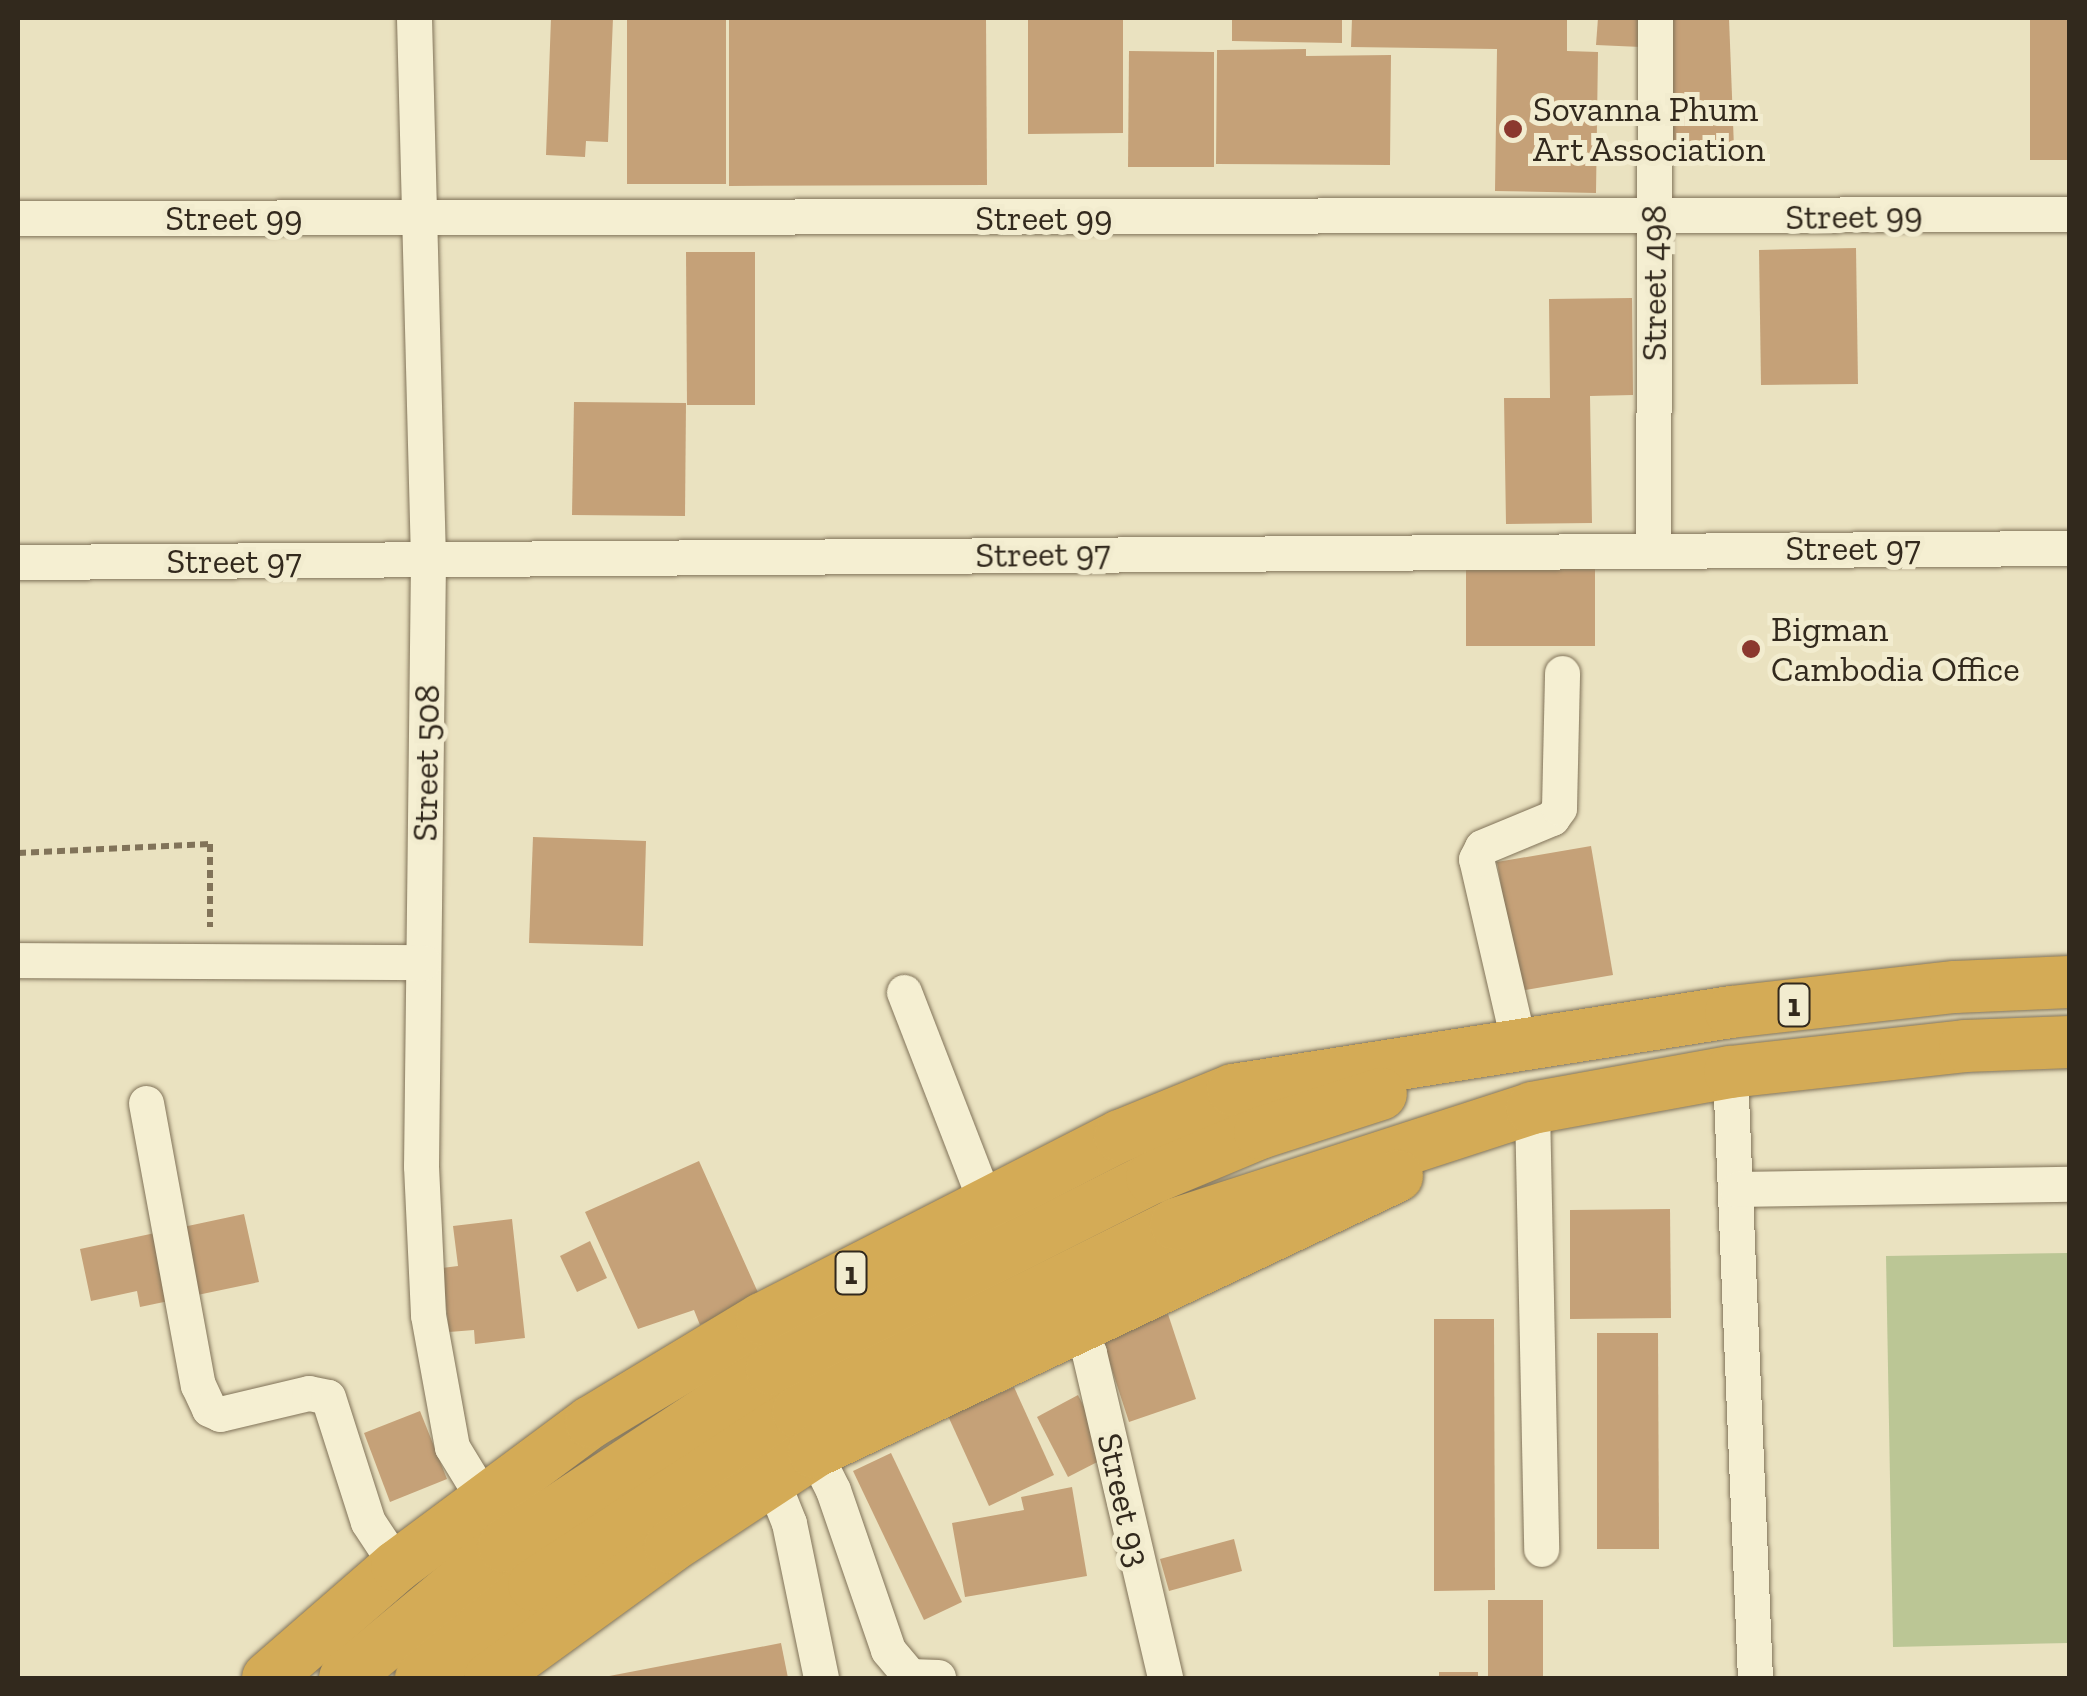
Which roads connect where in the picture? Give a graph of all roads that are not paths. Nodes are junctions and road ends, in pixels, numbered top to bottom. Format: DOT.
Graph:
graph roads {
  1 [pos="414,18"];
  2 [pos="1654,18"];
  3 [pos="2070,214"];
  4 [pos="18,218"];
  5 [pos="419,218"];
  6 [pos="1654,219"];
  7 [pos="1653,548"];
  8 [pos="2070,548"];
  9 [pos="428,560"];
  10 [pos="18,562"];
  11 [pos="1562,673"];
  12 [pos="18,960"];
  13 [pos="423,962"];
  14 [pos="2070,982"];
  15 [pos="904,992"];
  16 [pos="2070,1042"];
  17 [pos="1520,1049"];
  18 [pos="1730,1072"];
  19 [pos="146,1103"];
  20 [pos="1532,1108"];
  21 [pos="2070,1184"];
  22 [pos="1737,1188"];
  23 [pos="986,1203"];
  24 [pos="1075,1325"];
  25 [pos="793,1466"];
  26 [pos="483,1498"];
  27 [pos="1541,1549"];
  28 [pos="397,1566"];
  29 [pos="509,1672"];
  30 [pos="938,1677"];
  31 [pos="268,1678"];
  32 [pos="346,1678"];
  33 [pos="422,1678"];
  34 [pos="821,1678"];
  35 [pos="1165,1678"];
  36 [pos="1754,1678"];
  1 -- 5 [label="street, Street 508"];
  2 -- 6 [label="street, Street 498"];
  3 -- 6 [label="street, Street 99"];
  4 -- 5 [label="street, Street 99"];
  5 -- 6 [label="street, Street 99"];
  5 -- 9 [label="street, Street 508"];
  6 -- 7 [label="street, Street 498"];
  7 -- 8 [label="street, Street 97"];
  7 -- 9 [label="street, Street 97"];
  9 -- 10 [label="street, Street 97"];
  9 -- 13 [label="street, Street 508"];
  11 -- 17 [label="street"];
  12 -- 13 [label="street"];
  13 -- 26 [label="street, Street 508"];
  14 -- 17 [label="highway, 1"];
  15 -- 23 [label="street"];
  16 -- 18 [label="highway, 1"];
  17 -- 23 [label="highway, 1"];
  17 -- 32 [label="highway"];
  18 -- 20 [label="highway, 1"];
  18 -- 22 [label="street"];
  19 -- 28 [label="street"];
  20 -- 24 [label="highway, 1"];
  20 -- 27 [label="street"];
  20 -- 33 [label="highway"];
  21 -- 22 [label="street"];
  22 -- 36 [label="street"];
  23 -- 26 [label="highway, 1"];
  24 -- 25 [label="highway, 1"];
  24 -- 35 [label="street, Street 93"];
  25 -- 29 [label="highway, 1"];
  25 -- 30 [label="street"];
  25 -- 34 [label="street"];
  26 -- 28 [label="highway, 1"];
  28 -- 31 [label="highway, 1"];
}
